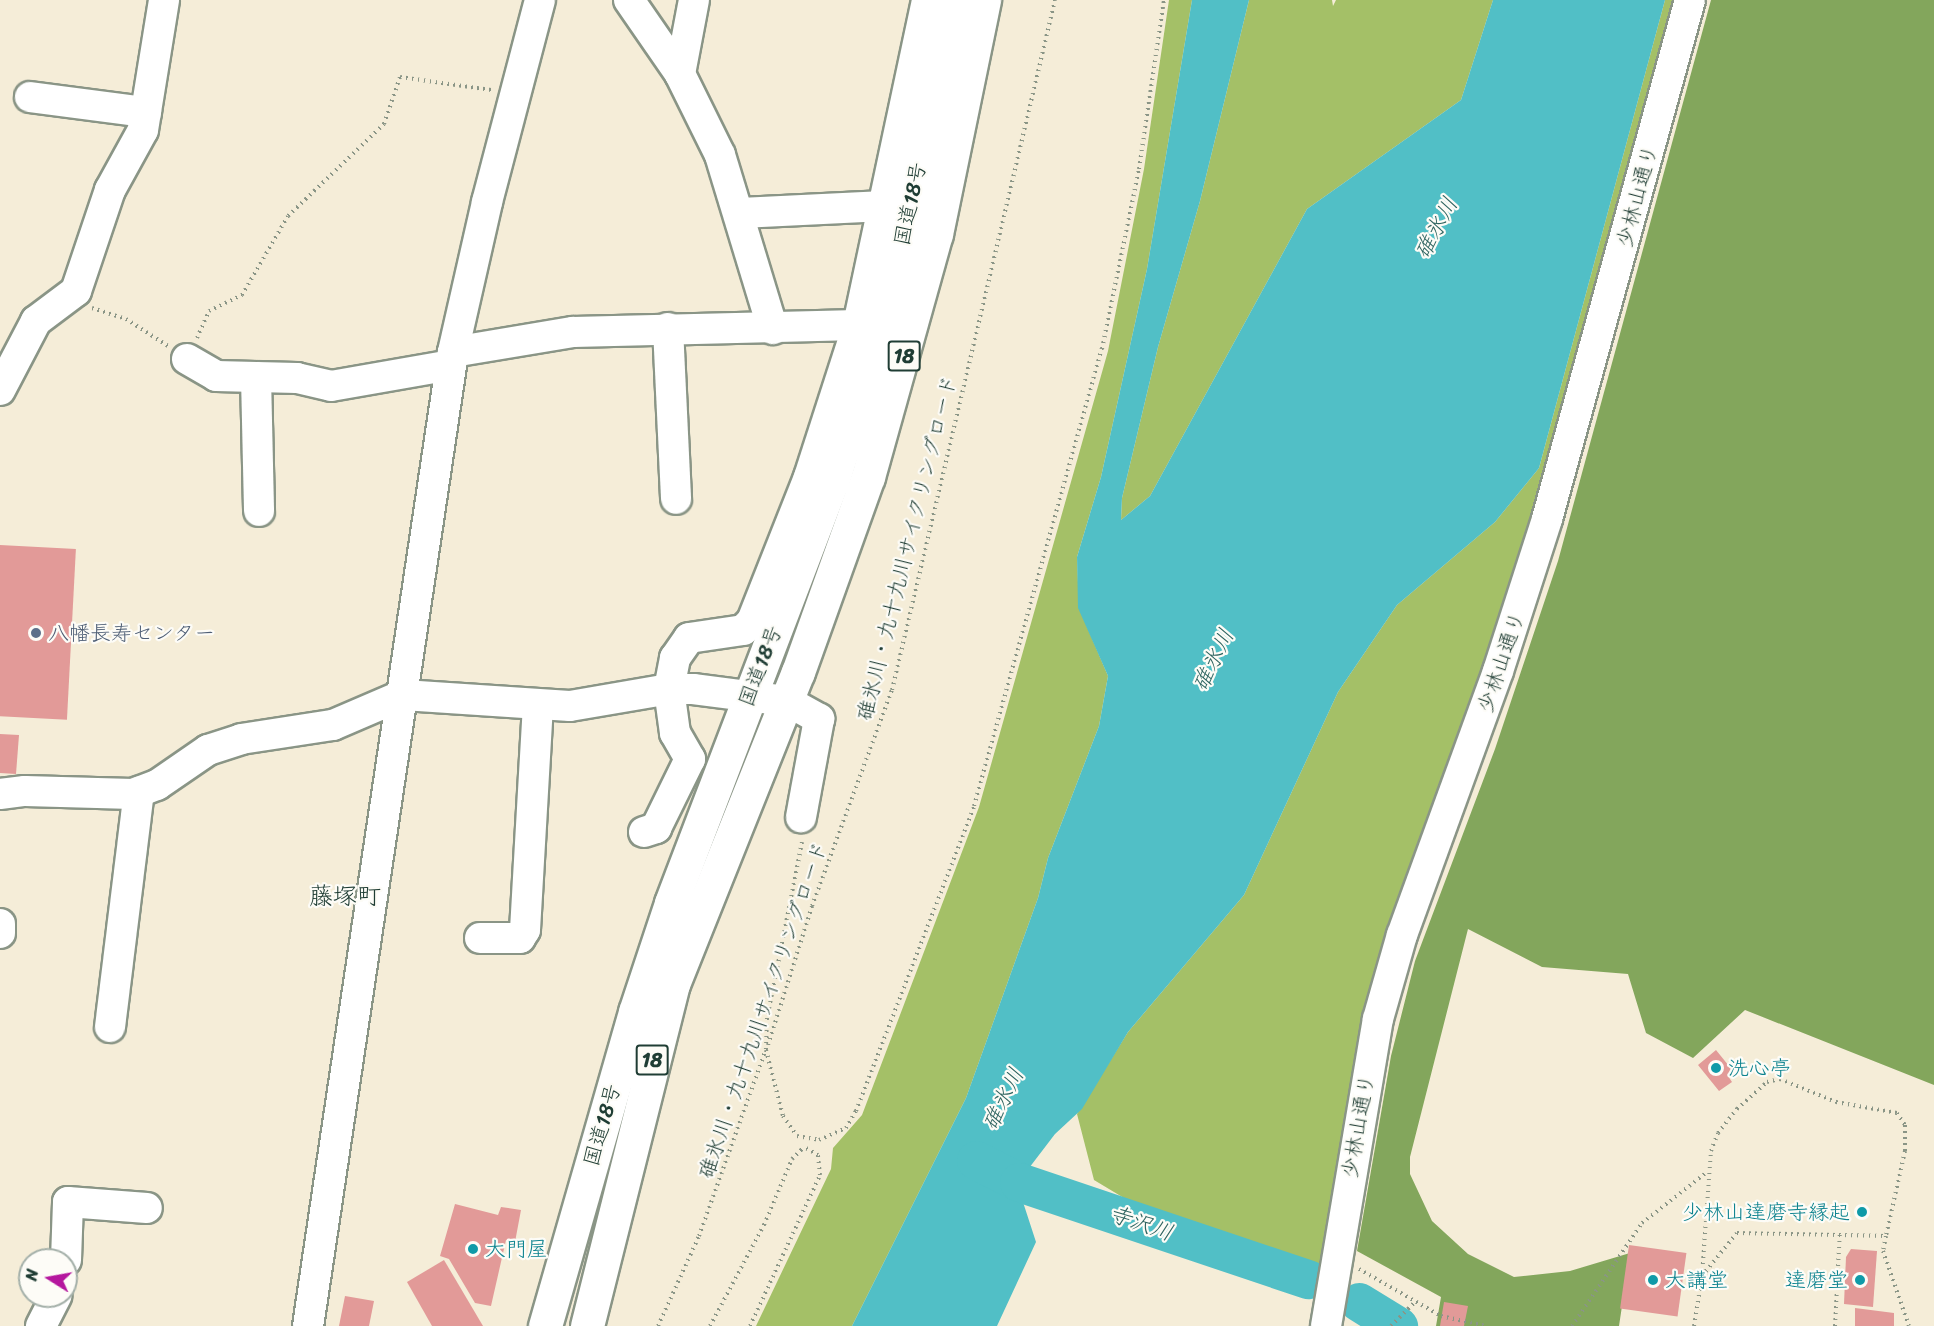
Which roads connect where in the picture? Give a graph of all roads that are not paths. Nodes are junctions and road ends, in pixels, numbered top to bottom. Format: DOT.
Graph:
graph roads {
  1 [pos="164,0"];
  2 [pos="540,0"];
  3 [pos="629,0"];
  4 [pos="694,0"];
  5 [pos="927,0"];
  6 [pos="953,0"];
  7 [pos="984,0"];
  8 [pos="1690,0"];
  9 [pos="680,74"];
  10 [pos="30,98"];
  11 [pos="146,112"];
  12 [pos="885,206"];
  13 [pos="740,213"];
  14 [pos="858,325"];
  15 [pos="668,328"];
  16 [pos="773,329"];
  17 [pos="452,358"];
  18 [pos="187,359"];
  19 [pos="256,377"];
  20 [pos="0,390"];
  21 [pos="676,499"];
  22 [pos="259,511"];
  23 [pos="669,689"];
  24 [pos="749,694"];
  25 [pos="403,695"];
  26 [pos="787,701"];
  27 [pos="538,707"];
  28 [pos="140,792"];
  29 [pos="0,794"];
  30 [pos="801,817"];
  31 [pos="644,832"];
  32 [pos="0,924"];
  33 [pos="0,933"];
  34 [pos="480,938"];
  35 [pos="110,1027"];
  36 [pos="147,1208"];
  37 [pos="66,1248"];
  38 [pos="50,1308"];
  39 [pos="41,1326"];
  40 [pos="308,1326"];
  41 [pos="544,1326"];
  42 [pos="587,1326"];
  43 [pos="1326,1326"];
  1 -- 11 [label="street"];
  2 -- 17 [label="street"];
  3 -- 9 [label="street"];
  4 -- 9 [label="street"];
  5 -- 12 [label="street"];
  6 -- 24 [label="highway, 国道18号 / 18"];
  7 -- 26 [label="highway, 国道18号 / 18"];
  8 -- 43 [label="street, 少林山通り"];
  9 -- 13 [label="street"];
  10 -- 11 [label="street"];
  11 -- 20 [label="street"];
  12 -- 13 [label="street"];
  12 -- 14 [label="street"];
  13 -- 16 [label="street"];
  14 -- 16 [label="street"];
  14 -- 23 [label="street"];
  15 -- 16 [label="street"];
  15 -- 17 [label="street"];
  15 -- 21 [label="street"];
  17 -- 19 [label="street"];
  17 -- 25 [label="street"];
  18 -- 19 [label="street"];
  19 -- 22 [label="street"];
  23 -- 24 [label="street"];
  23 -- 27 [label="street"];
  23 -- 31 [label="street"];
  24 -- 26 [label="street"];
  24 -- 41 [label="highway, 国道18号 / 18"];
  25 -- 27 [label="street"];
  25 -- 28 [label="street"];
  25 -- 40 [label="street"];
  26 -- 30 [label="street"];
  26 -- 42 [label="highway, 国道18号 / 18"];
  27 -- 34 [label="street"];
  28 -- 29 [label="street"];
  28 -- 35 [label="street"];
  32 -- 33 [label="street"];
  36 -- 37 [label="street"];
  38 -- 39 [label="street"];
}
